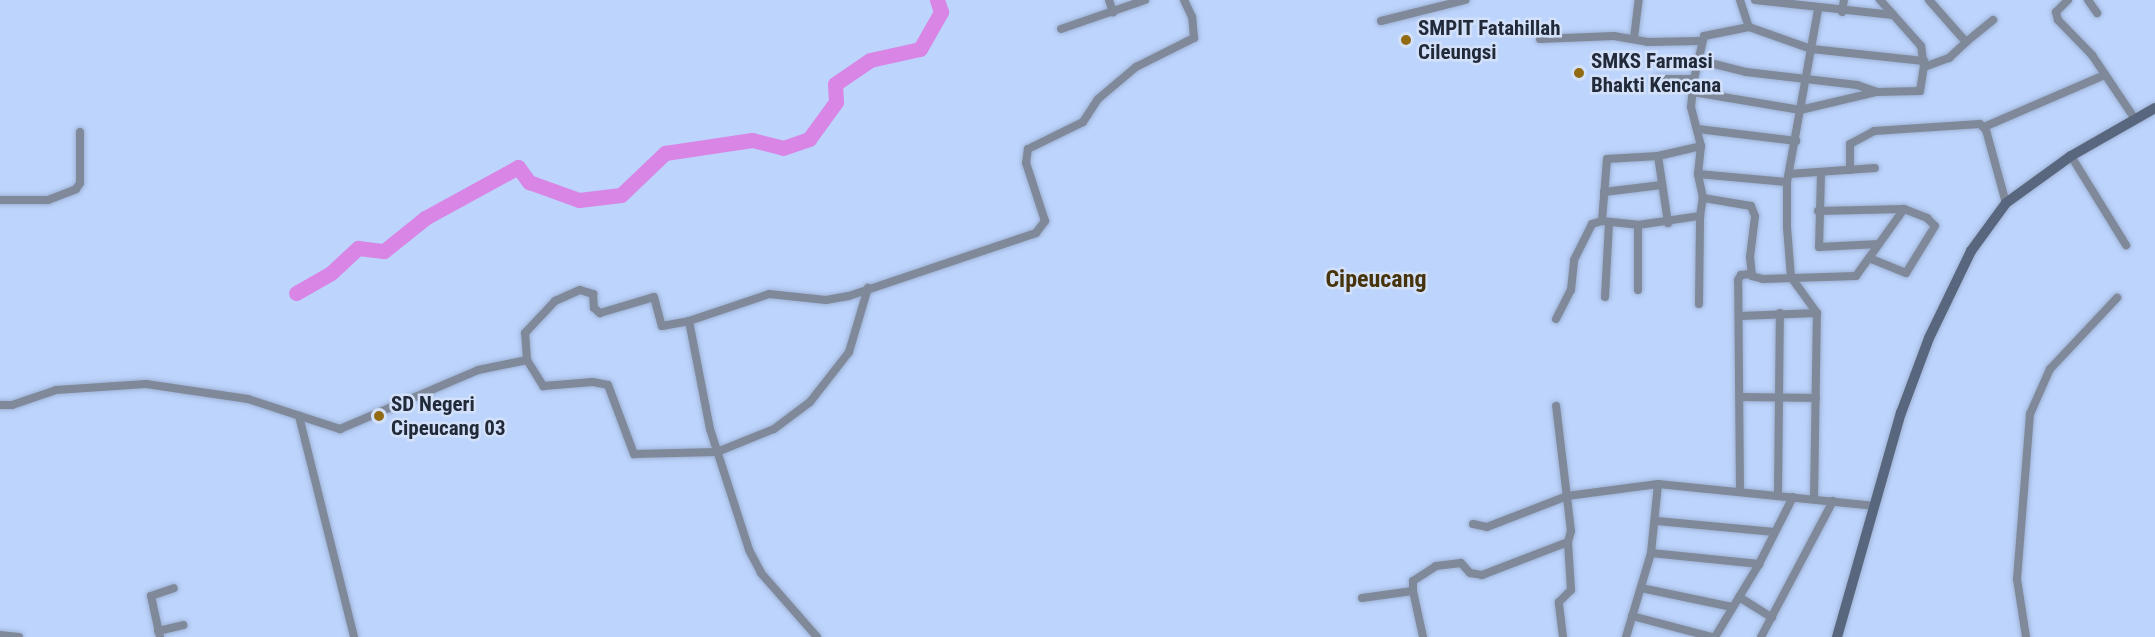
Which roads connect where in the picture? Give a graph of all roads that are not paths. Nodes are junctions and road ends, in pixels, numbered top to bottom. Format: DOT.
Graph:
graph roads {
  1 [pos="1109,0"];
  2 [pos="1145,0"];
  3 [pos="1184,0"];
  4 [pos="1465,0"];
  5 [pos="1639,0"];
  6 [pos="1740,0"];
  7 [pos="1755,0"];
  8 [pos="1844,0"];
  9 [pos="1880,0"];
  10 [pos="1929,0"];
  11 [pos="2068,0"];
  12 [pos="2088,0"];
  13 [pos="1818,9"];
  14 [pos="1113,12"];
  15 [pos="1842,12"];
  16 [pos="2097,13"];
  17 [pos="1893,15"];
  18 [pos="1993,20"];
  19 [pos="1381,21"];
  20 [pos="1749,27"];
  21 [pos="1061,29"];
  22 [pos="1634,38"];
  23 [pos="1540,39"];
  24 [pos="1701,41"];
  25 [pos="1966,42"];
  26 [pos="1811,49"];
  27 [pos="1698,60"];
  28 [pos="1924,64"];
  29 [pos="2105,75"];
  30 [pos="1694,79"];
  31 [pos="1657,80"];
  32 [pos="1806,80"];
  33 [pos="1694,92"];
  34 [pos="1877,92"];
  35 [pos="2155,108"];
  36 [pos="1800,110"];
  37 [pos="2135,119"];
  38 [pos="1984,127"];
  39 [pos="1698,129"];
  40 [pos="80,132"];
  41 [pos="1796,141"];
  42 [pos="1701,146"];
  43 [pos="1658,156"];
  44 [pos="2071,156"];
  45 [pos="1875,168"];
  46 [pos="1850,171"];
  47 [pos="1821,173"];
  48 [pos="1698,174"];
  49 [pos="1788,178"];
  50 [pos="1662,185"];
  51 [pos="1604,192"];
  52 [pos="1703,198"];
  53 [pos="0,200"];
  54 [pos="2006,203"];
  55 [pos="1904,209"];
  56 [pos="1818,211"];
  57 [pos="1701,216"];
  58 [pos="1605,222"];
  59 [pos="1668,223"];
  60 [pos="1638,225"];
  61 [pos="1879,244"];
  62 [pos="2126,245"];
  63 [pos="1869,258"];
  64 [pos="1751,274"];
  65 [pos="1791,277"];
  66 [pos="868,288"];
  67 [pos="1638,290"];
  68 [pos="1605,297"];
  69 [pos="2117,298"];
  70 [pos="1700,304"];
  71 [pos="1780,313"];
  72 [pos="1817,313"];
  73 [pos="1740,316"];
  74 [pos="1556,319"];
  75 [pos="688,321"];
  76 [pos="527,360"];
  77 [pos="1777,396"];
  78 [pos="1742,397"];
  79 [pos="1816,398"];
  80 [pos="0,405"];
  81 [pos="1556,406"];
  82 [pos="299,416"];
  83 [pos="717,452"];
  84 [pos="1658,484"];
  85 [pos="1740,491"];
  86 [pos="1778,494"];
  87 [pos="1567,496"];
  88 [pos="1793,497"];
  89 [pos="1814,499"];
  90 [pos="1833,501"];
  91 [pos="1873,506"];
  92 [pos="1657,521"];
  93 [pos="1473,524"];
  94 [pos="1774,532"];
  95 [pos="1568,542"];
  96 [pos="1651,553"];
  97 [pos="1759,564"];
  98 [pos="174,588"];
  99 [pos="1641,588"];
  100 [pos="1413,591"];
  101 [pos="1739,597"];
  102 [pos="1362,598"];
  103 [pos="1732,607"];
  104 [pos="1632,616"];
  105 [pos="1772,618"];
  106 [pos="183,625"];
  107 [pos="159,634"];
  108 [pos="0,635"];
  109 [pos="19,637"];
  110 [pos="354,637"];
  111 [pos="817,637"];
  112 [pos="1423,637"];
  113 [pos="1563,637"];
  114 [pos="1626,637"];
  115 [pos="1713,637"];
  116 [pos="1761,637"];
  117 [pos="1837,637"];
  118 [pos="2026,637"];
  1 -- 14 [label="street"];
  2 -- 14 [label="street"];
  3 -- 66 [label="street"];
  4 -- 19 [label="street"];
  5 -- 22 [label="street"];
  6 -- 20 [label="street"];
  7 -- 13 [label="street"];
  8 -- 15 [label="street"];
  9 -- 17 [label="street"];
  10 -- 25 [label="street"];
  11 -- 29 [label="street"];
  12 -- 16 [label="street"];
  13 -- 15 [label="street"];
  13 -- 26 [label="street"];
  14 -- 21 [label="street"];
  15 -- 17 [label="street"];
  17 -- 28 [label="street"];
  18 -- 25 [label="street"];
  20 -- 24 [label="street"];
  20 -- 26 [label="street"];
  22 -- 23 [label="street"];
  22 -- 24 [label="street"];
  24 -- 27 [label="street"];
  25 -- 28 [label="street"];
  26 -- 28 [label="street"];
  26 -- 32 [label="street"];
  27 -- 30 [label="street"];
  27 -- 32 [label="street"];
  28 -- 34 [label="street"];
  29 -- 37 [label="street"];
  29 -- 38 [label="street"];
  30 -- 31 [label="street"];
  30 -- 33 [label="street"];
  32 -- 34 [label="street"];
  32 -- 36 [label="street"];
  33 -- 36 [label="street"];
  33 -- 39 [label="street"];
  34 -- 36 [label="street"];
  35 -- 37 [label="street"];
  36 -- 41 [label="street"];
  37 -- 44 [label="street"];
  38 -- 46 [label="street"];
  38 -- 54 [label="street"];
  39 -- 41 [label="street"];
  39 -- 42 [label="street"];
  40 -- 53 [label="street"];
  41 -- 49 [label="street"];
  42 -- 43 [label="street"];
  42 -- 48 [label="street"];
  43 -- 50 [label="street"];
  43 -- 51 [label="street"];
  44 -- 54 [label="street"];
  44 -- 62 [label="street"];
  45 -- 46 [label="street"];
  46 -- 47 [label="street"];
  47 -- 49 [label="street"];
  47 -- 56 [label="street"];
  48 -- 49 [label="street"];
  48 -- 52 [label="street"];
  49 -- 65 [label="street"];
  50 -- 51 [label="street"];
  50 -- 59 [label="street"];
  51 -- 58 [label="street"];
  52 -- 57 [label="street"];
  52 -- 64 [label="street"];
  54 -- 91 [label="street"];
  55 -- 56 [label="street"];
  55 -- 61 [label="street"];
  55 -- 63 [label="street"];
  56 -- 61 [label="street"];
  57 -- 59 [label="street"];
  57 -- 70 [label="street"];
  58 -- 60 [label="street"];
  58 -- 68 [label="street"];
  58 -- 74 [label="street"];
  59 -- 60 [label="street"];
  60 -- 67 [label="street"];
  61 -- 63 [label="street"];
  63 -- 65 [label="street"];
  64 -- 65 [label="street"];
  64 -- 73 [label="street"];
  65 -- 72 [label="street"];
  66 -- 75 [label="street"];
  66 -- 83 [label="street"];
  69 -- 118 [label="street"];
  71 -- 72 [label="street"];
  71 -- 73 [label="street"];
  71 -- 77 [label="street"];
  72 -- 79 [label="street"];
  73 -- 78 [label="street"];
  75 -- 76 [label="street"];
  75 -- 83 [label="street"];
  76 -- 82 [label="street"];
  76 -- 83 [label="street"];
  77 -- 78 [label="street"];
  77 -- 79 [label="street"];
  77 -- 86 [label="street"];
  78 -- 85 [label="street"];
  79 -- 89 [label="street"];
  80 -- 82 [label="street"];
  81 -- 87 [label="street"];
  82 -- 110 [label="street"];
  83 -- 111 [label="street"];
  84 -- 85 [label="street"];
  84 -- 87 [label="street"];
  84 -- 92 [label="street"];
  85 -- 86 [label="street"];
  86 -- 88 [label="street"];
  87 -- 93 [label="street"];
  87 -- 95 [label="street"];
  88 -- 89 [label="street"];
  88 -- 94 [label="street"];
  89 -- 90 [label="street"];
  90 -- 91 [label="street"];
  90 -- 105 [label="street"];
  91 -- 117 [label="street"];
  92 -- 94 [label="street"];
  92 -- 96 [label="street"];
  94 -- 97 [label="street"];
  95 -- 100 [label="street"];
  95 -- 113 [label="street"];
  96 -- 97 [label="street"];
  96 -- 99 [label="street"];
  97 -- 101 [label="street"];
  98 -- 107 [label="street"];
  99 -- 103 [label="street"];
  99 -- 104 [label="street"];
  100 -- 102 [label="street"];
  100 -- 112 [label="street"];
  101 -- 103 [label="street"];
  101 -- 105 [label="street"];
  103 -- 115 [label="street"];
  104 -- 114 [label="street"];
  104 -- 115 [label="street"];
  105 -- 116 [label="street"];
  106 -- 107 [label="street"];
  108 -- 109 [label="street"];
}
